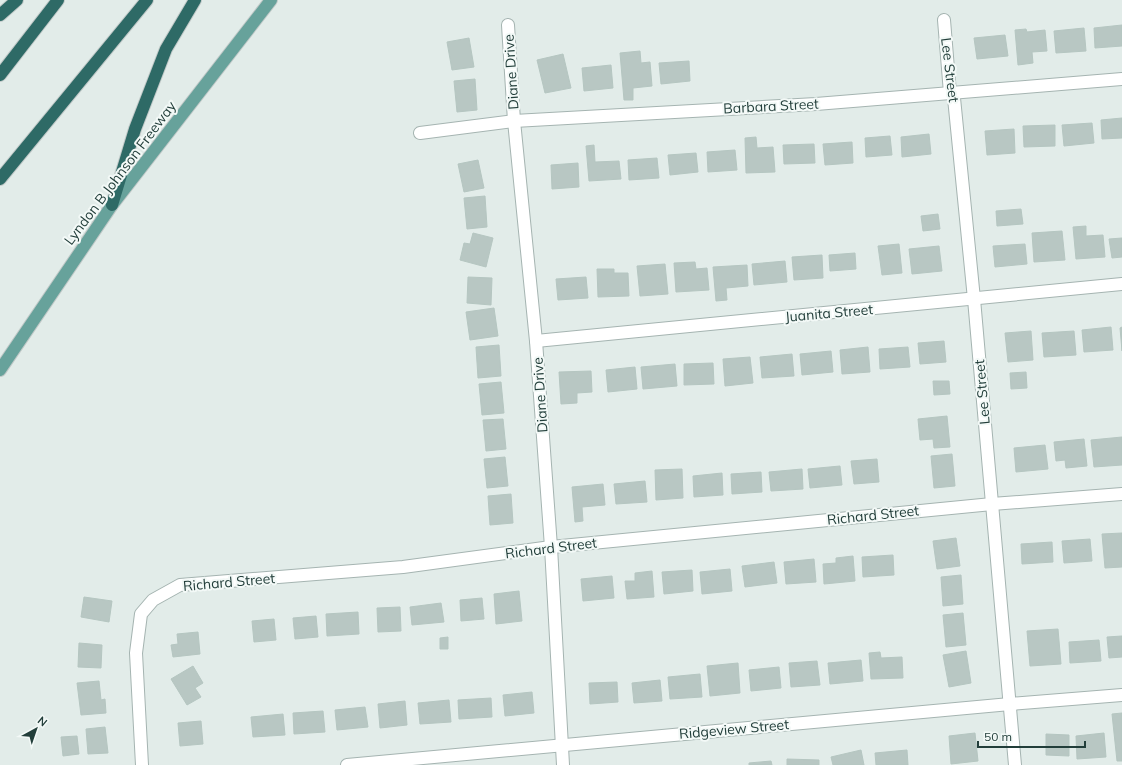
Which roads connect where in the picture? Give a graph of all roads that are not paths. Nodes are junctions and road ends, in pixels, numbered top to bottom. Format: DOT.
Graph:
graph roads {
  1 [pos="17,0"];
  2 [pos="58,0"];
  3 [pos="147,0"];
  4 [pos="195,0"];
  5 [pos="271,0"];
  6 [pos="0,15"];
  7 [pos="944,20"];
  8 [pos="508,25"];
  9 [pos="0,75"];
  10 [pos="1122,79"];
  11 [pos="950,93"];
  12 [pos="514,121"];
  13 [pos="420,133"];
  14 [pos="0,179"];
  15 [pos="112,205"];
  16 [pos="1122,284"];
  17 [pos="974,299"];
  18 [pos="536,341"];
  19 [pos="0,370"];
  20 [pos="1122,494"];
  21 [pos="992,504"];
  22 [pos="551,547"];
  23 [pos="1122,695"];
  24 [pos="1010,704"];
  25 [pos="562,745"];
  26 [pos="142,765"];
  27 [pos="347,765"];
  28 [pos="564,765"];
  29 [pos="1016,765"];
  1 -- 6 [label="highway"];
  2 -- 9 [label="highway"];
  3 -- 14 [label="highway"];
  4 -- 15 [label="highway"];
  5 -- 15 [label="main road, Lyndon B Johnson Freeway"];
  7 -- 11 [label="street, Lee Street"];
  8 -- 12 [label="street, Diane Drive"];
  10 -- 11 [label="street, Barbara Street"];
  11 -- 12 [label="street, Barbara Street"];
  11 -- 17 [label="street, Lee Street"];
  12 -- 13 [label="street, Barbara Street"];
  12 -- 18 [label="street, Diane Drive"];
  15 -- 19 [label="main road, Lyndon B Johnson Freeway"];
  16 -- 17 [label="street, Juanita Street"];
  17 -- 18 [label="street, Juanita Street"];
  17 -- 21 [label="street, Lee Street"];
  18 -- 22 [label="street, Diane Drive"];
  20 -- 21 [label="street, Richard Street"];
  21 -- 22 [label="street, Richard Street"];
  21 -- 24 [label="street, Lee Street"];
  22 -- 25 [label="street, Diane Drive"];
  22 -- 26 [label="street, Richard Street"];
  23 -- 24 [label="street, Ridgeview Street"];
  24 -- 25 [label="street, Ridgeview Street"];
  24 -- 29 [label="street, Lee Street"];
  25 -- 27 [label="street, Ridgeview Street"];
  25 -- 28 [label="street, Diane Drive"];
}
